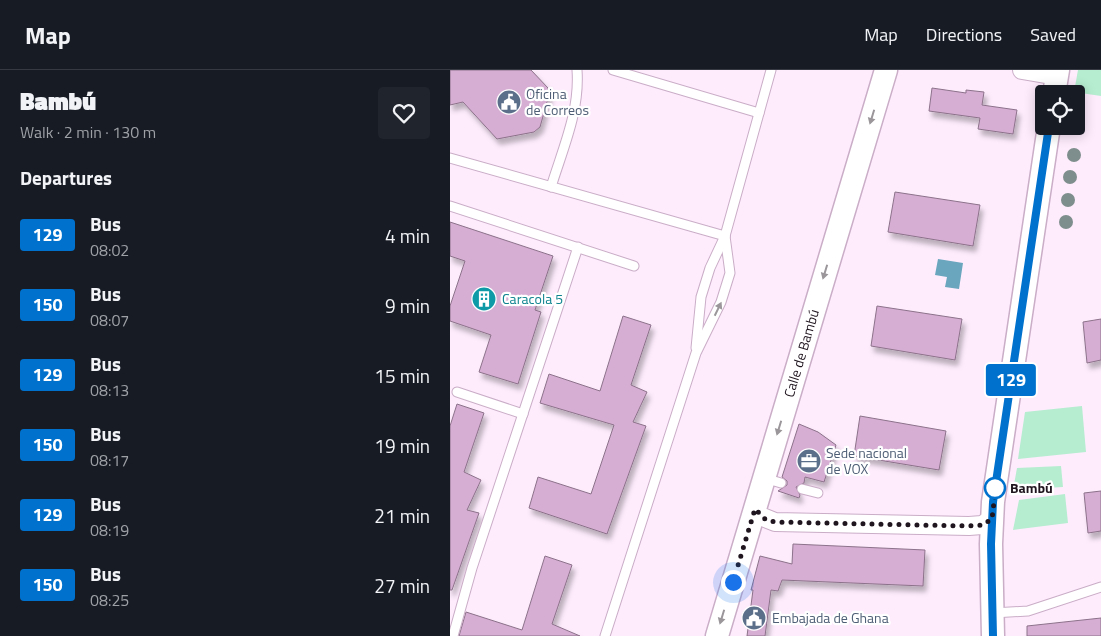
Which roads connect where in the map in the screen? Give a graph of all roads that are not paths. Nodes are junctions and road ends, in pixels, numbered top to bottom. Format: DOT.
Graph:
graph roads {
  1 [pos="577,70"];
  2 [pos="614,70"];
  3 [pos="771,70"];
  4 [pos="886,70"];
  5 [pos="1022,70"];
  6 [pos="1056,80"];
  7 [pos="759,113"];
  8 [pos="1048,135"];
  9 [pos="450,158"];
  10 [pos="551,186"];
  11 [pos="450,206"];
  12 [pos="725,236"];
  13 [pos="578,248"];
  14 [pos="634,266"];
  15 [pos="696,353"];
  16 [pos="457,392"];
  17 [pos="523,414"];
  18 [pos="802,488"];
  19 [pos="818,493"];
  20 [pos="755,509"];
  21 [pos="992,519"];
  22 [pos="1101,587"];
  23 [pos="992,612"];
  24 [pos="453,636"];
  25 [pos="605,636"];
  26 [pos="717,636"];
  27 [pos="993,636"];
  1 -- 10 [label="lane"];
  2 -- 7 [label="lane"];
  3 -- 7 [label="lane"];
  4 -- 20 [label="street, Calle de Bambú, one-way"];
  5 -- 6 [label="street"];
  7 -- 12 [label="lane"];
  8 -- 21 [label="street"];
  9 -- 10 [label="lane"];
  10 -- 12 [label="lane"];
  11 -- 13 [label="lane"];
  12 -- 15 [label="lane"];
  15 -- 12 [label="lane, one-way"];
  13 -- 14 [label="lane"];
  13 -- 17 [label="lane"];
  15 -- 25 [label="lane"];
  16 -- 17 [label="lane"];
  17 -- 24 [label="lane"];
  18 -- 19 [label="lane"];
  20 -- 21 [label="street"];
  20 -- 26 [label="street, Calle de Bambú, one-way"];
  21 -- 23 [label="street"];
  22 -- 23 [label="lane"];
  23 -- 27 [label="street"];
}
